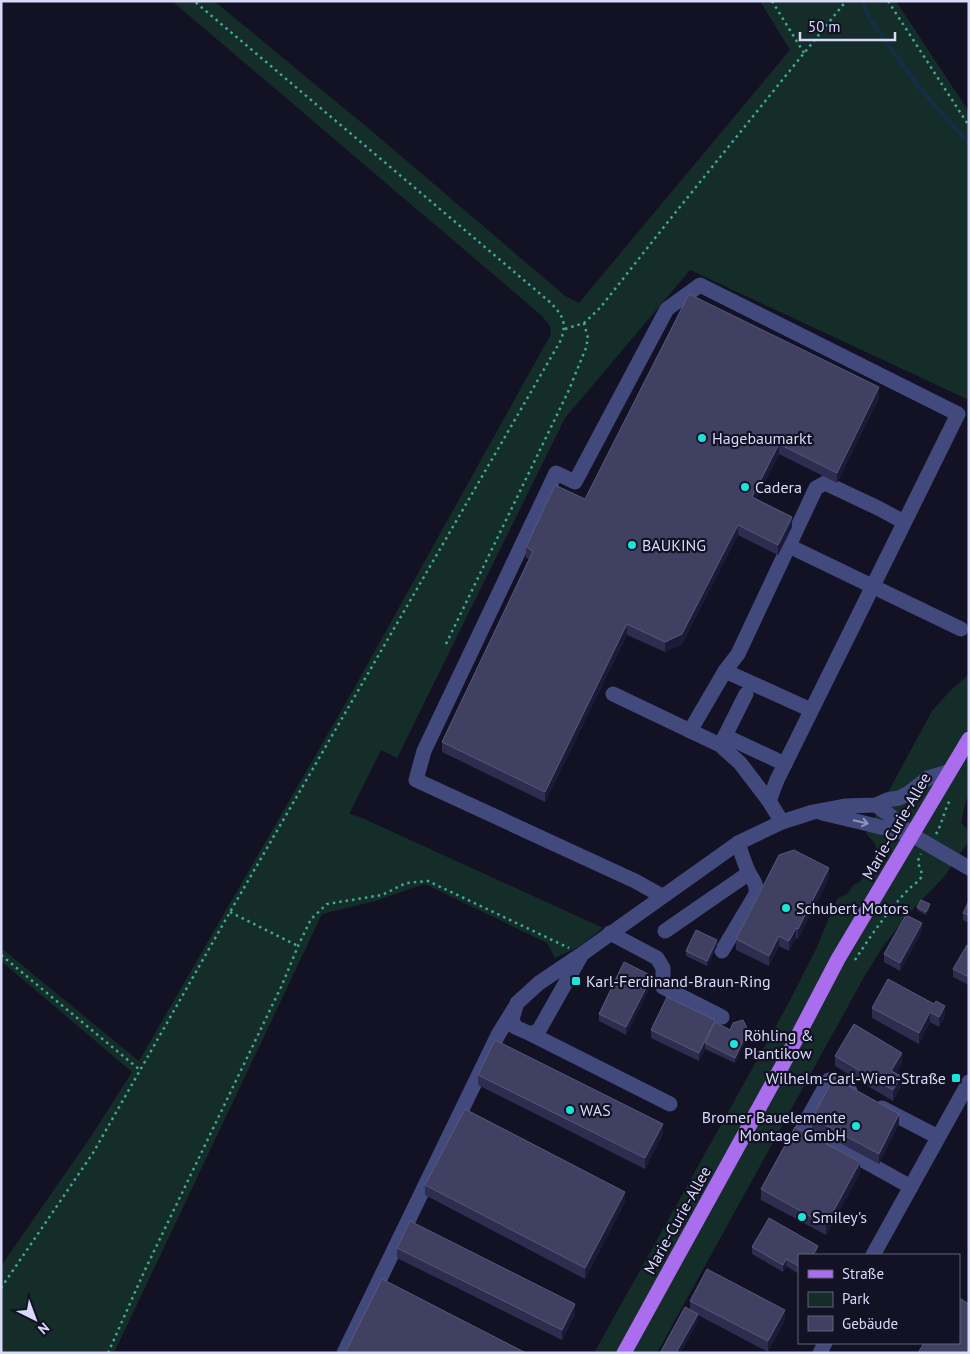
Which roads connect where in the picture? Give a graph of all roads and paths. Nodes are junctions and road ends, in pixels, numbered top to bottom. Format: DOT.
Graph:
graph roads {
  1 [pos="194,1"];
  2 [pos="772,1"];
  3 [pos="846,1"];
  4 [pos="888,1"];
  5 [pos="804,53"];
  6 [pos="969,126"];
  7 [pos="584,323"];
  8 [pos="564,329"];
  9 [pos="904,522"];
  10 [pos="789,546"];
  11 [pos="872,586"];
  12 [pos="961,629"];
  13 [pos="446,644"];
  14 [pos="725,671"];
  15 [pos="614,694"];
  16 [pos="746,694"];
  17 [pos="811,710"];
  18 [pos="690,731"];
  19 [pos="969,739"];
  20 [pos="722,740"];
  21 [pos="785,764"];
  22 [pos="948,772"];
  23 [pos="951,798"];
  24 [pos="769,801"];
  25 [pos="876,805"];
  26 [pos="813,812"];
  27 [pos="782,822"];
  28 [pos="912,836"];
  29 [pos="738,843"];
  30 [pos="929,846"];
  31 [pos="969,868"];
  32 [pos="749,873"];
  33 [pos="662,896"];
  34 [pos="230,912"];
  35 [pos="665,931"];
  36 [pos="610,933"];
  37 [pos="298,946"];
  38 [pos="722,952"];
  39 [pos="582,954"];
  40 [pos="1,955"];
  41 [pos="853,963"];
  42 [pos="517,1003"];
  43 [pos="722,1017"];
  44 [pos="531,1034"];
  45 [pos="140,1070"];
  46 [pos="969,1082"];
  47 [pos="670,1104"];
  48 [pos="938,1137"];
  49 [pos="911,1187"];
  50 [pos="874,1254"];
  51 [pos="1,1288"];
  52 [pos="108,1353"];
  53 [pos="344,1353"];
  54 [pos="624,1353"];
  1 -- 8 [label="path"];
  2 -- 5 [label="path"];
  3 -- 5 [label="path"];
  4 -- 6 [label="path"];
  5 -- 7 [label="path"];
  7 -- 8 [label="path"];
  7 -- 13 [label="path"];
  8 -- 34 [label="path"];
  9 -- 10 [label="street"];
  9 -- 11 [label="street"];
  9 -- 33 [label="street"];
  10 -- 11 [label="street"];
  10 -- 14 [label="street"];
  11 -- 12 [label="street"];
  11 -- 17 [label="street"];
  14 -- 17 [label="street"];
  14 -- 18 [label="street"];
  15 -- 18 [label="street"];
  16 -- 20 [label="street"];
  17 -- 21 [label="street"];
  18 -- 20 [label="street"];
  19 -- 22 [label="main road, Marie-Curie-Allee"];
  20 -- 21 [label="street"];
  20 -- 24 [label="street"];
  21 -- 24 [label="street"];
  22 -- 25 [label="street"];
  22 -- 28 [label="main road, Marie-Curie-Allee"];
  23 -- 30 [label="path"];
  24 -- 27 [label="street"];
  25 -- 26 [label="street"];
  25 -- 28 [label="street"];
  26 -- 27 [label="street"];
  26 -- 28 [label="street, one-way"];
  27 -- 29 [label="street"];
  28 -- 30 [label="street"];
  28 -- 54 [label="main road, Marie-Curie-Allee"];
  29 -- 32 [label="street"];
  29 -- 33 [label="street"];
  30 -- 31 [label="street"];
  30 -- 41 [label="path"];
  32 -- 35 [label="street"];
  32 -- 38 [label="street"];
  33 -- 36 [label="street"];
  34 -- 37 [label="path"];
  34 -- 45 [label="path"];
  36 -- 39 [label="street"];
  36 -- 43 [label="street"];
  37 -- 39 [label="path"];
  37 -- 52 [label="path"];
  39 -- 42 [label="street"];
  39 -- 44 [label="street"];
  40 -- 45 [label="path"];
  42 -- 44 [label="street"];
  42 -- 53 [label="street"];
  44 -- 47 [label="street"];
  45 -- 51 [label="path"];
  46 -- 48 [label="street"];
  48 -- 49 [label="street"];
  48 -- 49 [label="street"];
  49 -- 50 [label="street"];
}
